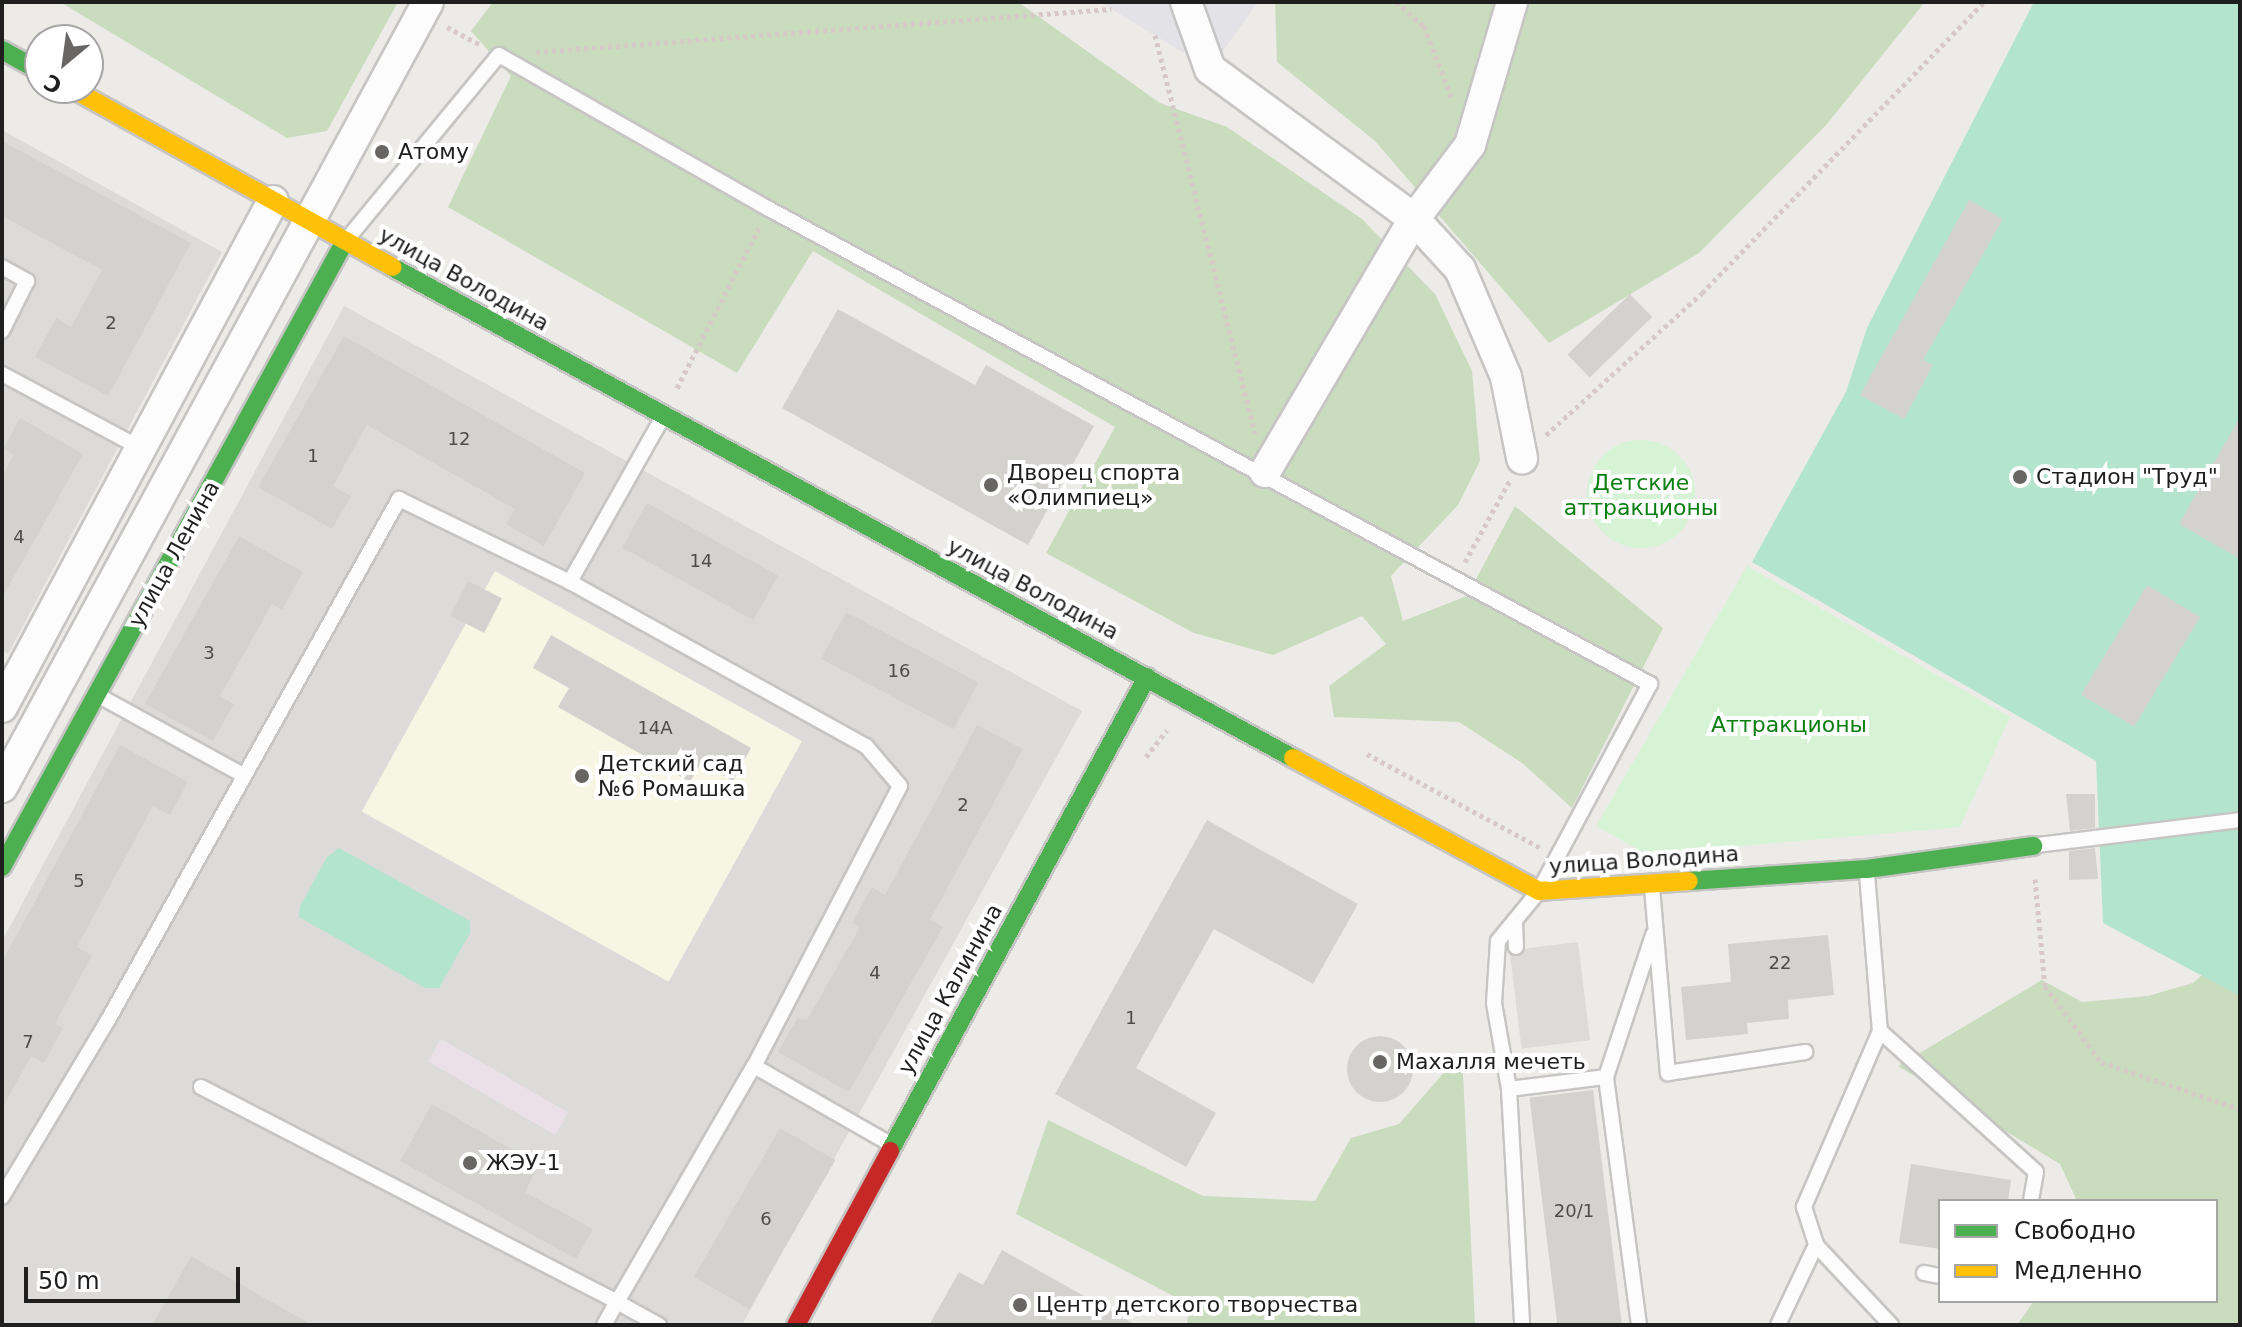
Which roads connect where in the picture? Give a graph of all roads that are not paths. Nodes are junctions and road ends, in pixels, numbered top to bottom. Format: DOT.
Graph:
graph roads {
  1 [pos="1186,2"];
  2 [pos="1512,2"];
  3 [pos="425,8"];
  4 [pos="2,50"];
  5 [pos="24,62"];
  6 [pos="100,104"];
  7 [pos="273,201"];
  8 [pos="1414,219"];
  9 [pos="309,220"];
  10 [pos="345,241"];
  11 [pos="2,267"];
  12 [pos="2,331"];
  13 [pos="2,374"];
  14 [pos="663,418"];
  15 [pos="139,447"];
  16 [pos="1522,458"];
  17 [pos="1265,472"];
  18 [pos="570,582"];
  19 [pos="1147,677"];
  20 [pos="97,695"];
  21 [pos="2,707"];
  22 [pos="243,775"];
  23 [pos="2,787"];
  24 [pos="2240,820"];
  25 [pos="2033,846"];
  26 [pos="2,867"];
  27 [pos="1867,869"];
  28 [pos="1652,884"];
  29 [pos="1539,891"];
  30 [pos="1515,920"];
  31 [pos="1653,935"];
  32 [pos="1516,947"];
  33 [pos="1880,1031"];
  34 [pos="1805,1052"];
  35 [pos="754,1066"];
  36 [pos="1606,1077"];
  37 [pos="201,1087"];
  38 [pos="1509,1089"];
  39 [pos="891,1145"];
  40 [pos="2,1197"];
  41 [pos="2031,1199"];
  42 [pos="1816,1245"];
  43 [pos="1924,1273"];
  44 [pos="1938,1276"];
  45 [pos="617,1302"];
  46 [pos="604,1325"];
  47 [pos="659,1325"];
  48 [pos="796,1325"];
  49 [pos="1522,1325"];
  50 [pos="1639,1325"];
  51 [pos="1778,1325"];
  52 [pos="1891,1325"];
  1 -- 8 [label="street"];
  2 -- 8 [label="street"];
  3 -- 9 [label="street"];
  4 -- 5 [label="street"];
  6 -- 7 [label="street, улица Володина"];
  7 -- 9 [label="street, улица Володина"];
  7 -- 15 [label="street"];
  8 -- 16 [label="street"];
  8 -- 17 [label="street"];
  9 -- 10 [label="street, улица Володина"];
  9 -- 23 [label="street"];
  10 -- 14 [label="street, улица Володина"];
  10 -- 17 [label="lane"];
  10 -- 20 [label="street, улица Ленина"];
  11 -- 12 [label="lane"];
  13 -- 15 [label="lane"];
  14 -- 18 [label="lane"];
  14 -- 19 [label="street, улица Володина"];
  15 -- 21 [label="street"];
  17 -- 29 [label="lane"];
  18 -- 22 [label="lane"];
  18 -- 35 [label="lane"];
  19 -- 29 [label="street, улица Володина"];
  19 -- 39 [label="street, улица Калинина"];
  20 -- 22 [label="lane"];
  20 -- 26 [label="street, улица Ленина"];
  22 -- 40 [label="lane"];
  24 -- 25 [label="lane"];
  25 -- 27 [label="street, улица Володина"];
  27 -- 28 [label="street, улица Володина"];
  27 -- 33 [label="lane"];
  28 -- 29 [label="street, улица Володина"];
  28 -- 31 [label="lane"];
  29 -- 30 [label="lane"];
  30 -- 32 [label="lane"];
  30 -- 38 [label="lane"];
  31 -- 34 [label="lane"];
  31 -- 36 [label="lane"];
  33 -- 41 [label="lane"];
  33 -- 42 [label="lane"];
  35 -- 39 [label="lane"];
  35 -- 45 [label="lane"];
  36 -- 38 [label="lane"];
  36 -- 50 [label="lane"];
  37 -- 45 [label="lane"];
  38 -- 49 [label="lane"];
  39 -- 48 [label="street, улица Калинина"];
  42 -- 51 [label="lane"];
  42 -- 52 [label="lane"];
  43 -- 44 [label="lane"];
  45 -- 46 [label="lane"];
  45 -- 47 [label="lane"];
}
